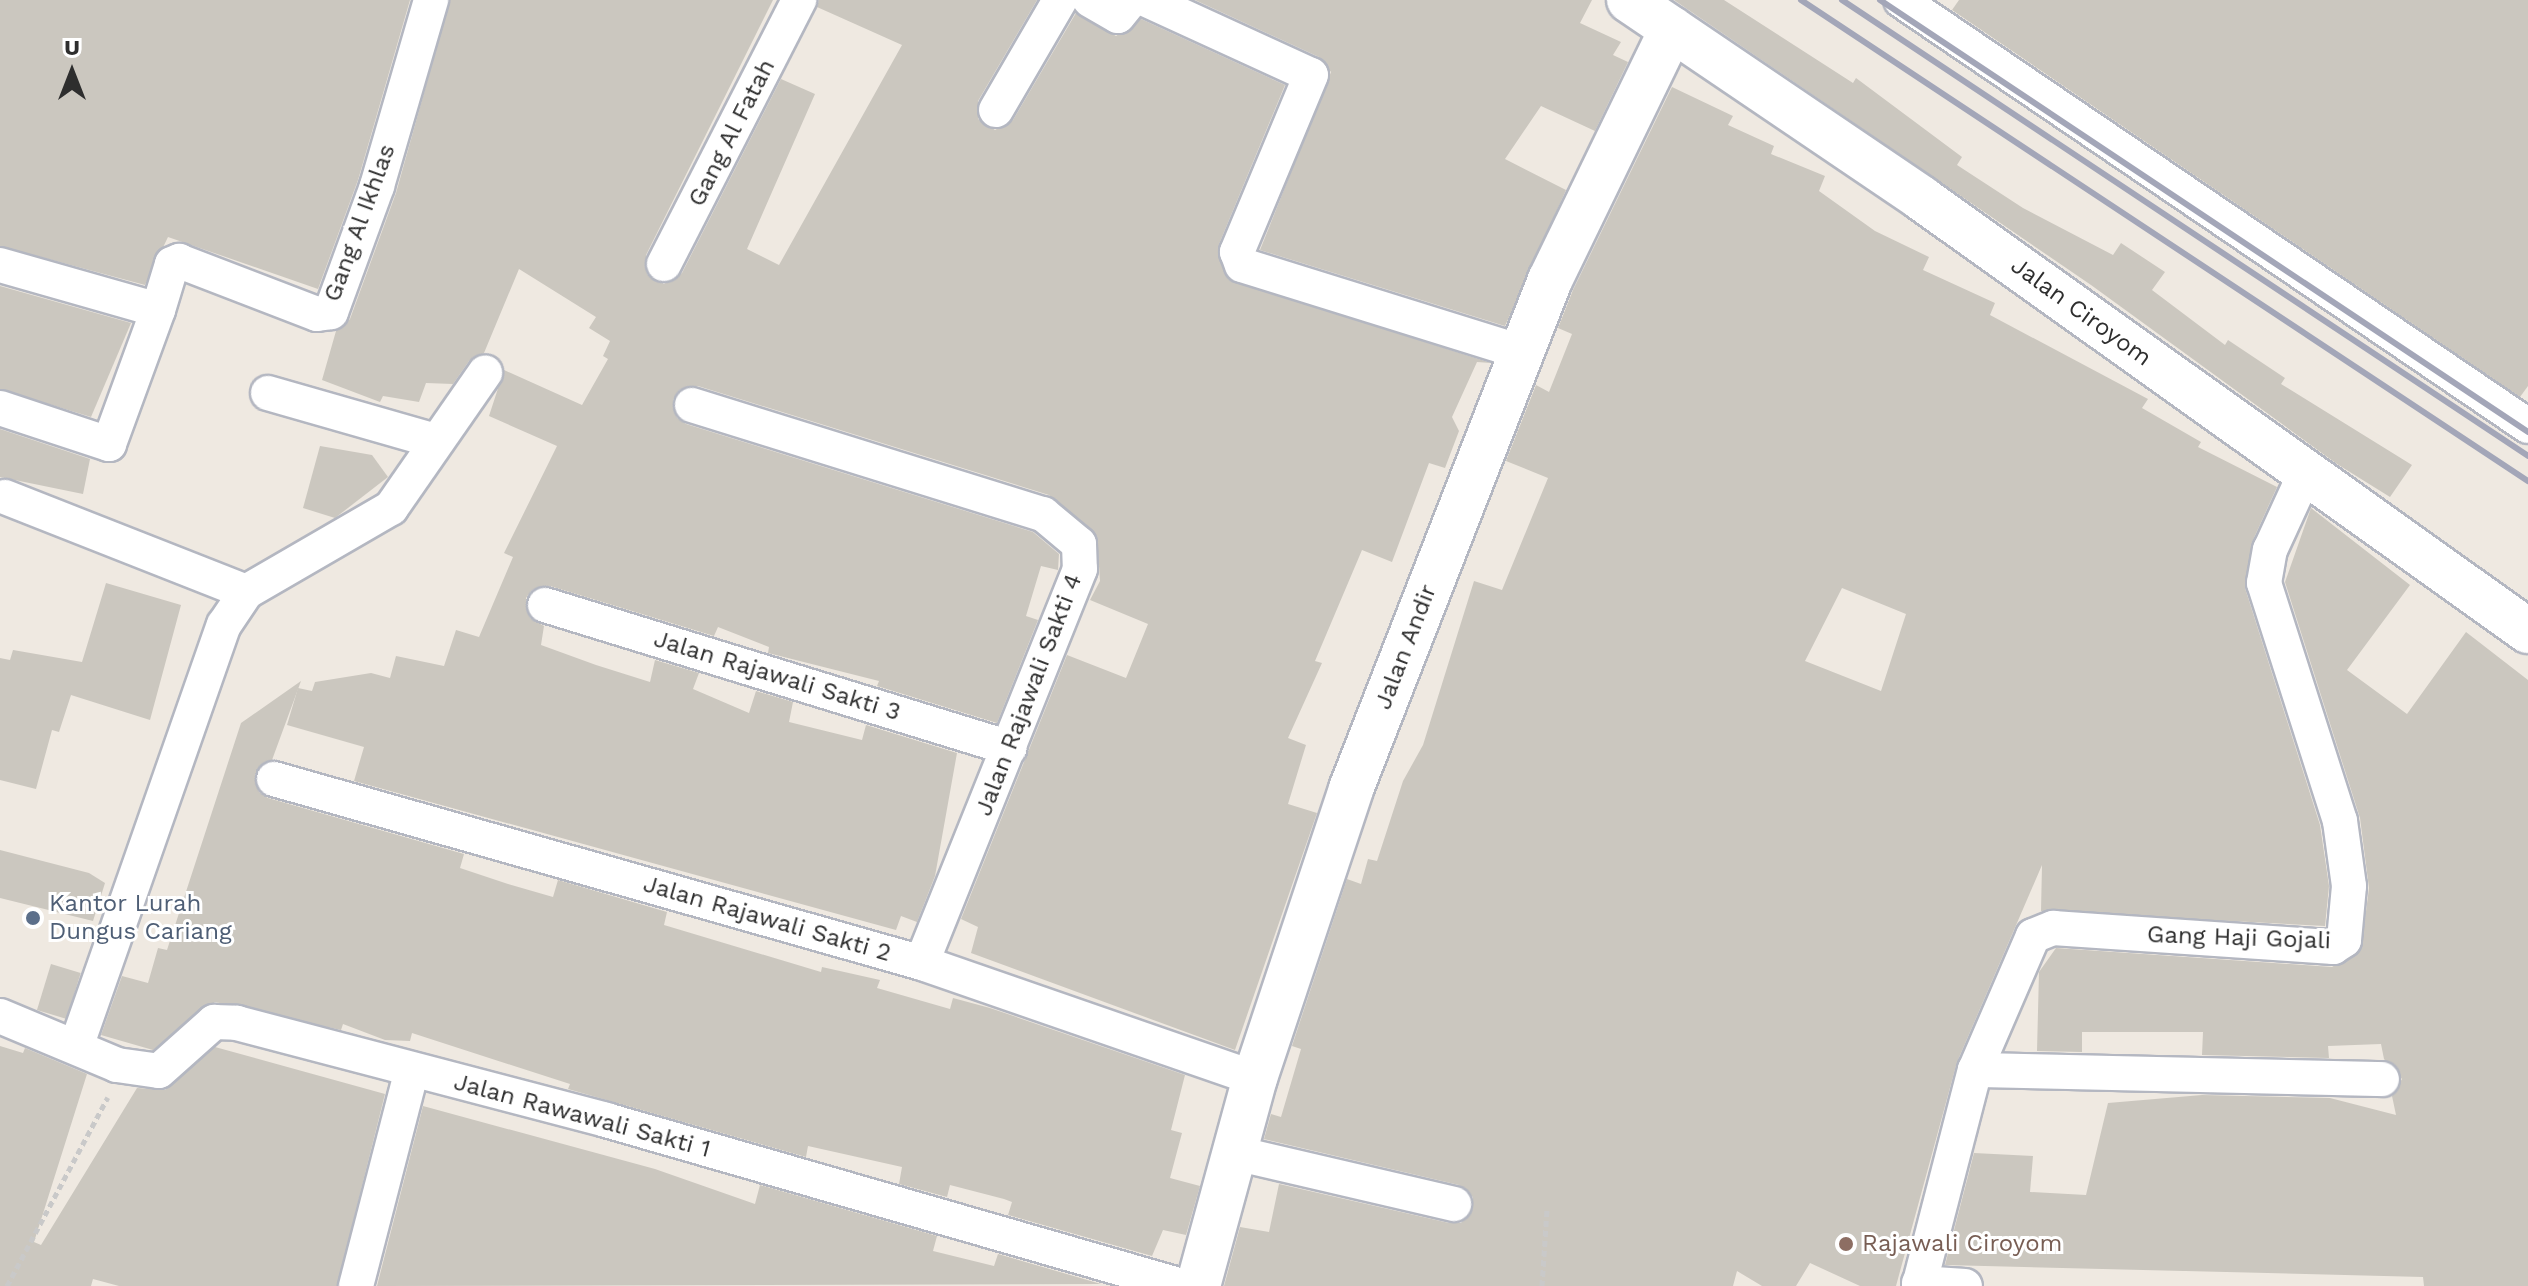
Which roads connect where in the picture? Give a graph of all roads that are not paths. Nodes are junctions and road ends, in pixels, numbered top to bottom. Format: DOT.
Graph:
graph roads {
  1 [pos="431,0"];
  2 [pos="799,0"];
  3 [pos="1060,0"];
  4 [pos="1090,0"];
  5 [pos="1131,0"];
  6 [pos="1147,0"];
  7 [pos="1629,0"];
  8 [pos="1901,0"];
  9 [pos="1672,29"];
  10 [pos="996,110"];
  11 [pos="664,264"];
  12 [pos="0,265"];
  13 [pos="158,310"];
  14 [pos="1522,352"];
  15 [pos="485,373"];
  16 [pos="268,393"];
  17 [pos="692,405"];
  18 [pos="0,408"];
  19 [pos="2528,426"];
  20 [pos="435,441"];
  21 [pos="2305,474"];
  22 [pos="5,497"];
  23 [pos="246,592"];
  24 [pos="545,605"];
  25 [pos="2528,631"];
  26 [pos="1009,748"];
  27 [pos="274,779"];
  28 [pos="922,963"];
  29 [pos="0,1016"];
  30 [pos="77,1044"];
  31 [pos="412,1070"];
  32 [pos="1975,1070"];
  33 [pos="1255,1078"];
  34 [pos="2382,1079"];
  35 [pos="1235,1153"];
  36 [pos="1454,1204"];
  37 [pos="1919,1285"];
  38 [pos="356,1286"];
  39 [pos="1182,1286"];
  40 [pos="1198,1286"];
  41 [pos="1965,1286"];
  1 -- 13 [label="street, Gang Al Ikhlas"];
  2 -- 11 [label="street, Gang Al Fatah"];
  3 -- 10 [label="street"];
  4 -- 5 [label="street"];
  6 -- 14 [label="street"];
  7 -- 9 [label="street, Jalan Ciroyom"];
  8 -- 19 [label="street"];
  9 -- 14 [label="street, Jalan Andir"];
  9 -- 21 [label="street, Jalan Ciroyom"];
  12 -- 13 [label="street"];
  13 -- 18 [label="street"];
  14 -- 33 [label="street, Jalan Andir"];
  15 -- 20 [label="street"];
  16 -- 20 [label="street"];
  17 -- 26 [label="street, Jalan Rajawali Sakti 4"];
  20 -- 23 [label="street"];
  21 -- 25 [label="street, Jalan Ciroyom"];
  21 -- 32 [label="street, Gang Haji Gojali"];
  22 -- 23 [label="street"];
  23 -- 30 [label="street"];
  24 -- 26 [label="street, Jalan Rajawali Sakti 3"];
  26 -- 28 [label="street, Jalan Rajawali Sakti 4"];
  27 -- 28 [label="street, Jalan Rajawali Sakti 2"];
  28 -- 33 [label="street, Jalan Rajawali Sakti 2"];
  29 -- 30 [label="street, Jalan Rawawali Sakti 1"];
  30 -- 31 [label="street, Jalan Rawawali Sakti 1"];
  31 -- 38 [label="street"];
  31 -- 39 [label="street, Jalan Rawawali Sakti 1"];
  32 -- 34 [label="street"];
  32 -- 37 [label="street"];
  33 -- 35 [label="street, Jalan Andir"];
  35 -- 36 [label="street"];
  35 -- 40 [label="street, Jalan Andir"];
  37 -- 41 [label="street"];
}
